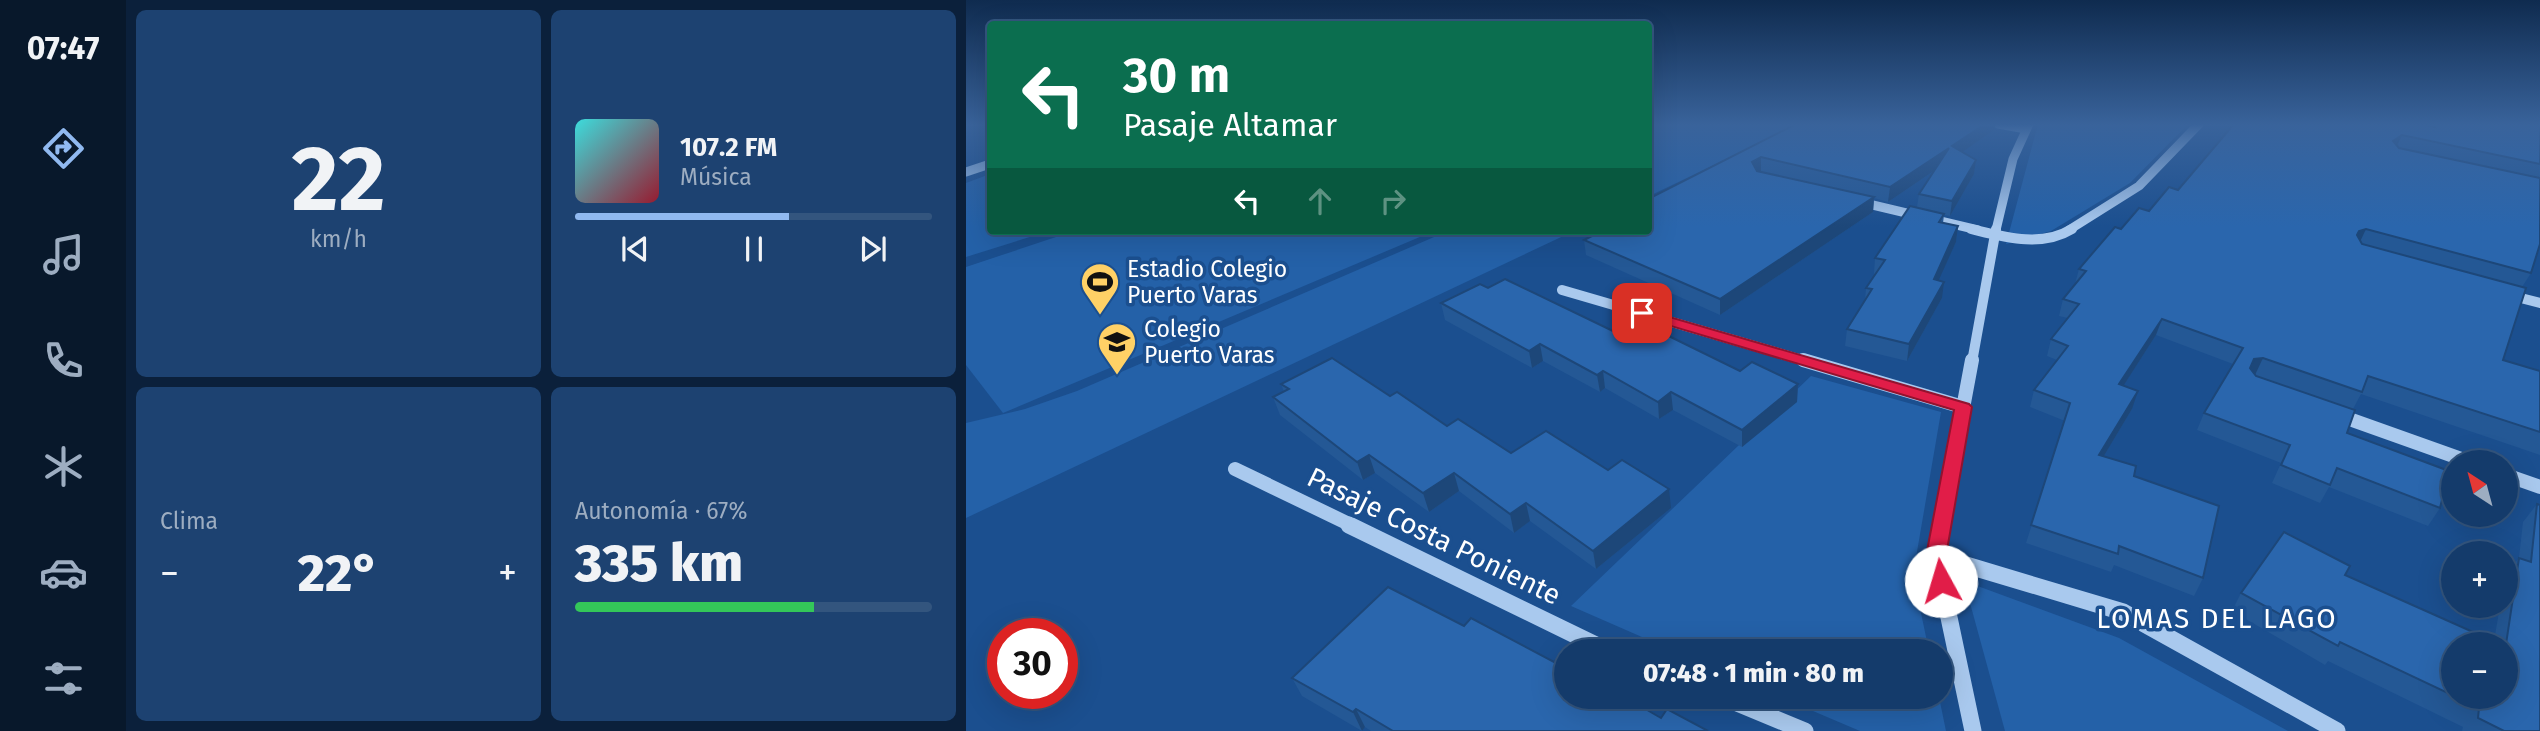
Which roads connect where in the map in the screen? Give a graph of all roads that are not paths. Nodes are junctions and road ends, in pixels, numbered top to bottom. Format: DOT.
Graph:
graph roads {
  1 [pos="2012,158"];
  2 [pos="2166,158"];
  3 [pos="987,162"];
  4 [pos="987,163"];
  5 [pos="966,166"];
  6 [pos="966,172"];
  7 [pos="1851,199"];
  8 [pos="1997,234"];
  9 [pos="1562,290"];
  10 [pos="2501,292"];
  11 [pos="2540,303"];
  12 [pos="1963,407"];
  13 [pos="2329,411"];
  14 [pos="2441,452"];
  15 [pos="1235,469"];
  16 [pos="2518,479"];
  17 [pos="2540,487"];
  18 [pos="1936,556"];
  19 [pos="1583,639"];
  20 [pos="1752,709"];
  21 [pos="1805,731"];
  22 [pos="1973,731"];
  23 [pos="2337,731"];
  1 -- 8 [label="street"];
  2 -- 8 [label="street"];
  3 -- 5 [label="street"];
  4 -- 6 [label="street"];
  7 -- 8 [label="street"];
  8 -- 12 [label="street"];
  9 -- 12 [label="street"];
  10 -- 11 [label="street"];
  12 -- 18 [label="street"];
  13 -- 14 [label="street"];
  15 -- 19 [label="street, Pasaje Costa Poniente"];
  16 -- 17 [label="street"];
  18 -- 22 [label="street"];
  18 -- 23 [label="street"];
  20 -- 21 [label="street"];
}
